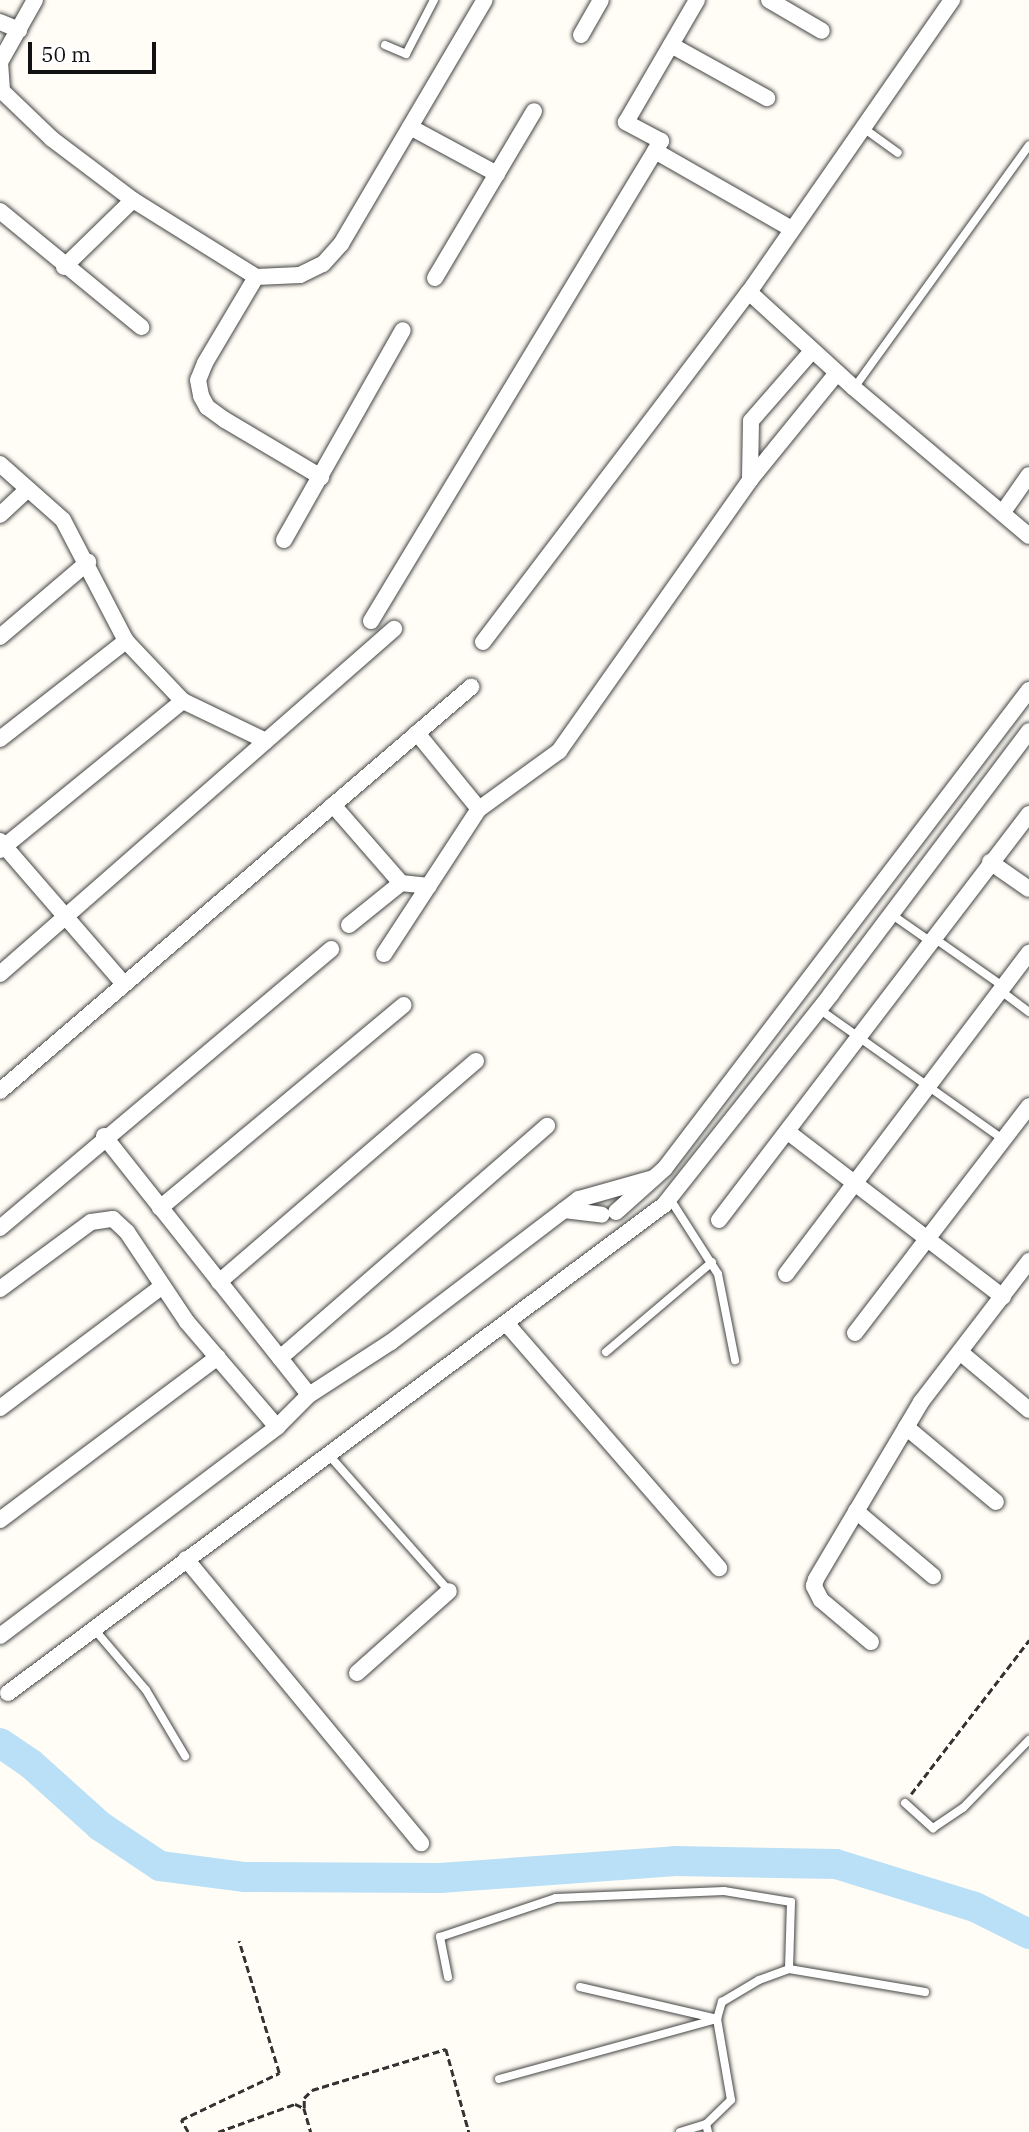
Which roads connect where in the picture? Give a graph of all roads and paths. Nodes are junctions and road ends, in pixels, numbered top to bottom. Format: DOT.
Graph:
graph roads {
  1 [pos="35,0"];
  2 [pos="434,0"];
  3 [pos="485,0"];
  4 [pos="601,0"];
  5 [pos="696,0"];
  6 [pos="769,0"];
  7 [pos="953,0"];
  8 [pos="0,22"];
  9 [pos="19,30"];
  10 [pos="822,31"];
  11 [pos="581,35"];
  12 [pos="385,44"];
  13 [pos="671,45"];
  14 [pos="767,98"];
  15 [pos="534,111"];
  16 [pos="410,127"];
  17 [pos="862,127"];
  18 [pos="1029,145"];
  19 [pos="655,151"];
  20 [pos="898,153"];
  21 [pos="497,174"];
  22 [pos="133,200"];
  23 [pos="0,211"];
  24 [pos="790,228"];
  25 [pos="64,267"];
  26 [pos="256,277"];
  27 [pos="435,278"];
  28 [pos="749,292"];
  29 [pos="141,327"];
  30 [pos="403,330"];
  31 [pos="812,351"];
  32 [pos="837,373"];
  33 [pos="854,388"];
  34 [pos="0,464"];
  35 [pos="1029,475"];
  36 [pos="321,477"];
  37 [pos="750,480"];
  38 [pos="28,489"];
  39 [pos="1003,512"];
  40 [pos="0,515"];
  41 [pos="1029,536"];
  42 [pos="284,540"];
  43 [pos="88,562"];
  44 [pos="371,621"];
  45 [pos="394,629"];
  46 [pos="0,636"];
  47 [pos="126,641"];
  48 [pos="482,642"];
  49 [pos="471,687"];
  50 [pos="1029,690"];
  51 [pos="183,701"];
  52 [pos="417,733"];
  53 [pos="0,739"];
  54 [pos="1026,740"];
  55 [pos="266,741"];
  56 [pos="333,805"];
  57 [pos="479,809"];
  58 [pos="1029,814"];
  59 [pos="2,846"];
  60 [pos="990,862"];
  61 [pos="401,883"];
  62 [pos="429,886"];
  63 [pos="1029,889"];
  64 [pos="891,914"];
  65 [pos="66,917"];
  66 [pos="349,925"];
  67 [pos="932,940"];
  68 [pos="331,949"];
  69 [pos="1029,953"];
  70 [pos="384,954"];
  71 [pos="0,974"];
  72 [pos="124,984"];
  73 [pos="1002,989"];
  74 [pos="404,1005"];
  75 [pos="819,1009"];
  76 [pos="1029,1012"];
  77 [pos="861,1035"];
  78 [pos="476,1061"];
  79 [pos="929,1087"];
  80 [pos="0,1091"];
  81 [pos="1029,1106"];
  82 [pos="547,1126"];
  83 [pos="788,1132"];
  84 [pos="104,1136"];
  85 [pos="1004,1140"];
  86 [pos="653,1178"];
  87 [pos="857,1184"];
  88 [pos="670,1199"];
  89 [pos="160,1208"];
  90 [pos="564,1210"];
  91 [pos="719,1220"];
  92 [pos="0,1228"];
  93 [pos="928,1239"];
  94 [pos="1029,1261"];
  95 [pos="712,1262"];
  96 [pos="786,1275"];
  97 [pos="1016,1279"];
  98 [pos="219,1282"];
  99 [pos="161,1287"];
  100 [pos="0,1289"];
  101 [pos="1029,1291"];
  102 [pos="1003,1297"];
  103 [pos="506,1323"];
  104 [pos="855,1333"];
  105 [pos="606,1352"];
  106 [pos="960,1352"];
  107 [pos="218,1357"];
  108 [pos="280,1358"];
  109 [pos="735,1360"];
  110 [pos="309,1395"];
  111 [pos="0,1408"];
  112 [pos="1029,1410"];
  113 [pos="277,1427"];
  114 [pos="906,1427"];
  115 [pos="328,1454"];
  116 [pos="996,1502"];
  117 [pos="856,1511"];
  118 [pos="0,1520"];
  119 [pos="186,1559"];
  120 [pos="719,1568"];
  121 [pos="933,1576"];
  122 [pos="449,1591"];
  123 [pos="94,1629"];
  124 [pos="0,1636"];
  125 [pos="1029,1640"];
  126 [pos="871,1642"];
  127 [pos="357,1673"];
  128 [pos="8,1693"];
  129 [pos="1029,1740"];
  130 [pos="185,1756"];
  131 [pos="905,1803"];
  132 [pos="421,1843"];
  133 [pos="239,1941"];
  134 [pos="789,1969"];
  135 [pos="449,1977"];
  136 [pos="580,1987"];
  137 [pos="925,1992"];
  138 [pos="717,2020"];
  139 [pos="499,2079"];
  140 [pos="304,2108"];
  141 [pos="707,2128"];
  142 [pos="188,2132"];
  143 [pos="218,2132"];
  144 [pos="311,2132"];
  145 [pos="469,2132"];
  146 [pos="680,2132"];
  1 -- 9 [label="street"];
  2 -- 12 [label="lane"];
  3 -- 16 [label="street"];
  4 -- 11 [label="street"];
  5 -- 13 [label="street"];
  6 -- 10 [label="street"];
  7 -- 17 [label="street"];
  8 -- 9 [label="street"];
  9 -- 22 [label="street"];
  13 -- 14 [label="street"];
  13 -- 19 [label="street"];
  15 -- 21 [label="street"];
  16 -- 21 [label="street"];
  16 -- 26 [label="street"];
  17 -- 20 [label="lane"];
  17 -- 24 [label="street"];
  18 -- 33 [label="lane"];
  19 -- 24 [label="street"];
  19 -- 44 [label="street"];
  21 -- 27 [label="street"];
  22 -- 25 [label="street"];
  22 -- 26 [label="street"];
  23 -- 25 [label="street"];
  24 -- 28 [label="street"];
  25 -- 29 [label="street"];
  26 -- 36 [label="street"];
  28 -- 31 [label="street"];
  28 -- 48 [label="street"];
  30 -- 36 [label="street"];
  31 -- 32 [label="street"];
  31 -- 37 [label="street"];
  32 -- 33 [label="street"];
  32 -- 37 [label="street"];
  33 -- 39 [label="street"];
  34 -- 38 [label="street"];
  35 -- 39 [label="street"];
  36 -- 42 [label="street"];
  37 -- 57 [label="street"];
  38 -- 40 [label="street"];
  38 -- 43 [label="street"];
  39 -- 41 [label="street"];
  43 -- 46 [label="street"];
  43 -- 47 [label="street"];
  45 -- 55 [label="street"];
  47 -- 51 [label="street"];
  47 -- 53 [label="street"];
  49 -- 52 [label="street"];
  50 -- 86 [label="street"];
  51 -- 55 [label="street"];
  51 -- 59 [label="street"];
  52 -- 56 [label="street"];
  52 -- 57 [label="street"];
  54 -- 64 [label="street"];
  55 -- 65 [label="street"];
  56 -- 61 [label="street"];
  56 -- 72 [label="street"];
  57 -- 62 [label="street"];
  58 -- 60 [label="street"];
  59 -- 65 [label="street"];
  60 -- 63 [label="street"];
  60 -- 67 [label="street"];
  61 -- 62 [label="street"];
  61 -- 66 [label="street"];
  62 -- 70 [label="street"];
  64 -- 67 [label="lane"];
  64 -- 75 [label="street"];
  65 -- 71 [label="street"];
  65 -- 72 [label="street"];
  67 -- 73 [label="lane"];
  67 -- 77 [label="street"];
  68 -- 84 [label="street"];
  69 -- 73 [label="street"];
  72 -- 80 [label="street"];
  73 -- 76 [label="lane"];
  73 -- 79 [label="street"];
  74 -- 89 [label="street"];
  75 -- 77 [label="lane"];
  75 -- 88 [label="street"];
  77 -- 79 [label="lane"];
  77 -- 83 [label="street"];
  78 -- 98 [label="street"];
  79 -- 85 [label="lane"];
  79 -- 87 [label="street"];
  81 -- 85 [label="street"];
  82 -- 108 [label="street"];
  83 -- 87 [label="street"];
  83 -- 91 [label="street"];
  84 -- 89 [label="street"];
  84 -- 92 [label="street"];
  85 -- 93 [label="street"];
  86 -- 90 [label="street"];
  86 -- 90 [label="street"];
  87 -- 93 [label="street"];
  87 -- 96 [label="street"];
  88 -- 95 [label="lane"];
  88 -- 103 [label="street"];
  89 -- 98 [label="street"];
  90 -- 110 [label="street"];
  93 -- 102 [label="street"];
  93 -- 104 [label="street"];
  94 -- 97 [label="street"];
  95 -- 105 [label="lane"];
  95 -- 109 [label="lane"];
  97 -- 101 [label="street"];
  97 -- 102 [label="street"];
  98 -- 108 [label="street"];
  99 -- 100 [label="street"];
  99 -- 107 [label="street"];
  99 -- 111 [label="street"];
  102 -- 106 [label="street"];
  103 -- 115 [label="street"];
  103 -- 120 [label="street"];
  106 -- 112 [label="street"];
  106 -- 114 [label="street"];
  107 -- 113 [label="street"];
  107 -- 118 [label="street"];
  108 -- 110 [label="street"];
  110 -- 113 [label="street"];
  113 -- 124 [label="street"];
  114 -- 116 [label="street"];
  114 -- 117 [label="street"];
  115 -- 119 [label="street"];
  115 -- 122 [label="lane"];
  117 -- 121 [label="street"];
  117 -- 126 [label="street"];
  119 -- 123 [label="street"];
  119 -- 132 [label="street"];
  122 -- 127 [label="street"];
  123 -- 128 [label="street"];
  123 -- 130 [label="lane"];
  125 -- 131 [label="path"];
  129 -- 131 [label="lane"];
  133 -- 142 [label="path"];
  134 -- 135 [label="lane"];
  134 -- 137 [label="lane"];
  134 -- 138 [label="lane"];
  136 -- 138 [label="lane"];
  138 -- 139 [label="lane"];
  138 -- 141 [label="lane"];
  140 -- 143 [label="path"];
  140 -- 144 [label="path"];
  140 -- 145 [label="path"];
  141 -- 146 [label="lane"];
}
